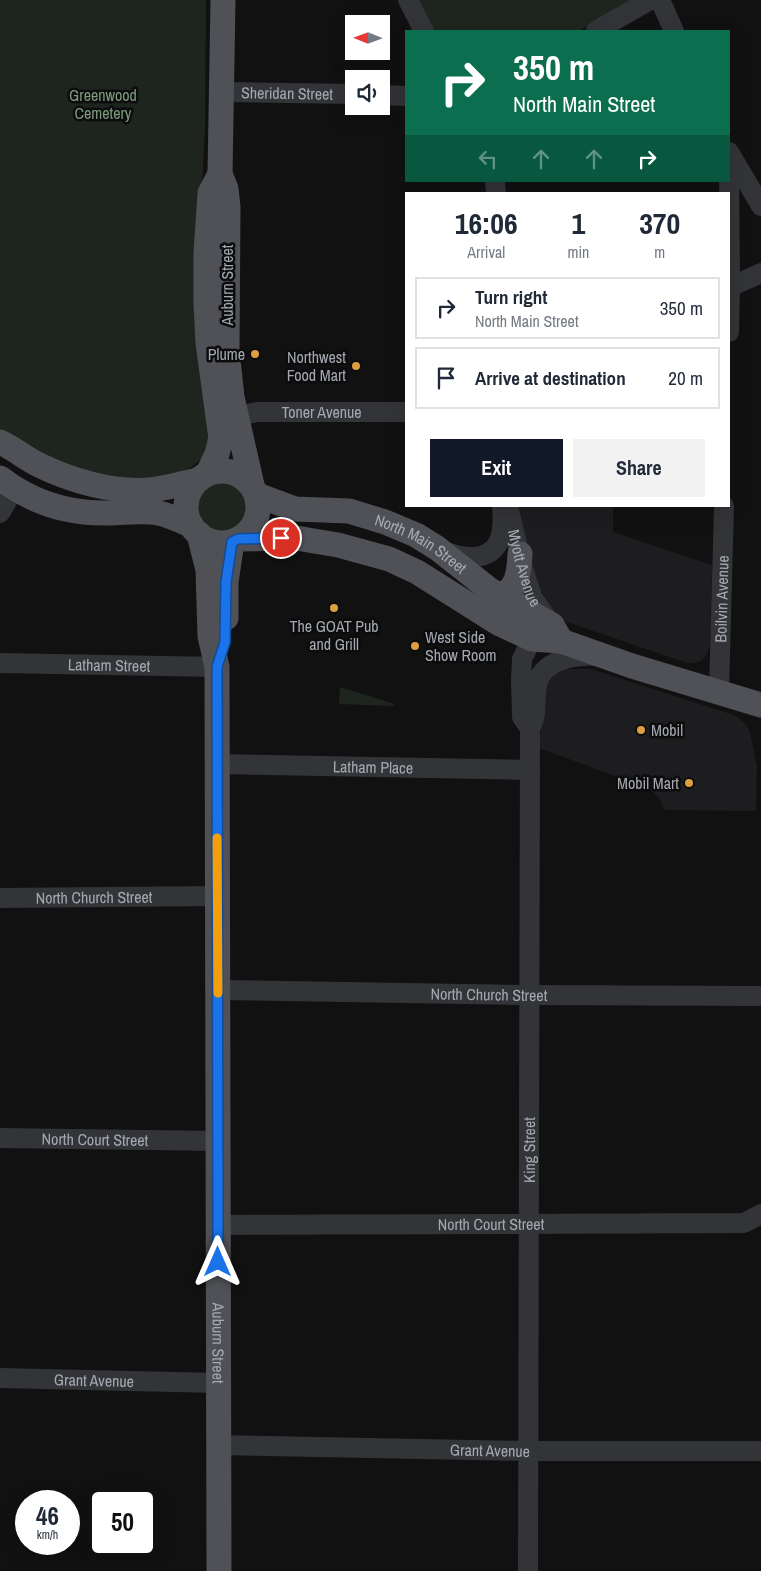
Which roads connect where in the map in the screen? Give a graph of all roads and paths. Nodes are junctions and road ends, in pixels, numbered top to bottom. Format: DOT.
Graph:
graph roads {
  1 [pos="223,0"];
  2 [pos="408,0"];
  3 [pos="650,0"];
  4 [pos="660,0"];
  5 [pos="423,30"];
  6 [pos="598,30"];
  7 [pos="674,30"];
  8 [pos="221,92"];
  9 [pos="345,94"];
  10 [pos="390,95"];
  11 [pos="405,96"];
  12 [pos="730,154"];
  13 [pos="220,174"];
  14 [pos="761,206"];
  15 [pos="761,273"];
  16 [pos="730,287"];
  17 [pos="405,412"];
  18 [pos="237,416"];
  19 [pos="0,442"];
  20 [pos="203,476"];
  21 [pos="7,484"];
  22 [pos="254,490"];
  23 [pos="502,507"];
  24 [pos="508,507"];
  25 [pos="724,507"];
  26 [pos="0,513"];
  27 [pos="195,530"];
  28 [pos="235,541"];
  29 [pos="437,548"];
  30 [pos="520,554"];
  31 [pos="417,572"];
  32 [pos="502,596"];
  33 [pos="548,635"];
  34 [pos="603,656"];
  35 [pos="0,664"];
  36 [pos="217,667"];
  37 [pos="719,691"];
  38 [pos="761,705"];
  39 [pos="530,728"];
  40 [pos="217,764"];
  41 [pos="530,770"];
  42 [pos="217,896"];
  43 [pos="0,898"];
  44 [pos="218,990"];
  45 [pos="529,996"];
  46 [pos="761,996"];
  47 [pos="0,1138"];
  48 [pos="219,1141"];
  49 [pos="761,1214"];
  50 [pos="529,1224"];
  51 [pos="219,1225"];
  52 [pos="0,1378"];
  53 [pos="218,1383"];
  54 [pos="219,1445"];
  55 [pos="761,1450"];
  56 [pos="528,1451"];
  57 [pos="219,1571"];
  58 [pos="528,1571"];
  1 -- 8 [label="main road, Auburn Street"];
  2 -- 5 [label="street"];
  3 -- 6 [label="street"];
  4 -- 7 [label="street"];
  8 -- 9 [label="street, Sheridan Street"];
  8 -- 13 [label="main road, Auburn Street"];
  10 -- 11 [label="street"];
  12 -- 14 [label="street"];
  13 -- 18 [label="main road, Auburn Street"];
  13 -- 20 [label="main road, Auburn Street"];
  15 -- 16 [label="street"];
  17 -- 18 [label="street, Toner Avenue"];
  18 -- 22 [label="main road, Auburn Street"];
  19 -- 20 [label="main road"];
  20 -- 22 [label="main road"];
  20 -- 27 [label="main road"];
  21 -- 26 [label="street"];
  21 -- 27 [label="main road"];
  22 -- 28 [label="main road"];
  22 -- 29 [label="main road, North Main Street"];
  23 -- 29 [label="street"];
  24 -- 30 [label="street, Myott Avenue"];
  25 -- 37 [label="street, Boilvin Avenue"];
  27 -- 28 [label="main road"];
  27 -- 36 [label="main road, Auburn Street"];
  28 -- 31 [label="main road, North Main Street"];
  28 -- 36 [label="main road, Auburn Street"];
  29 -- 32 [label="main road, North Main Street"];
  30 -- 32 [label="main road"];
  30 -- 33 [label="street, Myott Avenue"];
  31 -- 32 [label="main road"];
  31 -- 33 [label="main road, North Main Street"];
  32 -- 33 [label="main road, North Main Street"];
  33 -- 34 [label="main road, North Main Street"];
  33 -- 39 [label="street, King Street"];
  34 -- 37 [label="main road, North Main Street"];
  34 -- 39 [label="street, King Street"];
  35 -- 36 [label="street, Latham Street"];
  36 -- 40 [label="main road, Auburn Street"];
  37 -- 38 [label="main road, North Main Street"];
  39 -- 41 [label="street, King Street"];
  40 -- 41 [label="street, Latham Place"];
  40 -- 42 [label="main road, Auburn Street"];
  41 -- 45 [label="street, King Street"];
  42 -- 43 [label="street, North Church Street"];
  42 -- 44 [label="main road, Auburn Street"];
  44 -- 45 [label="street, North Church Street"];
  44 -- 48 [label="main road, Auburn Street"];
  45 -- 46 [label="street, North Church Street"];
  45 -- 50 [label="street, King Street"];
  47 -- 48 [label="street, North Court Street"];
  48 -- 51 [label="main road, Auburn Street"];
  49 -- 50 [label="street, North Court Street"];
  50 -- 51 [label="street, North Court Street"];
  50 -- 56 [label="street, King Street"];
  51 -- 53 [label="main road, Auburn Street"];
  52 -- 53 [label="street, Grant Avenue"];
  53 -- 54 [label="main road, Auburn Street"];
  54 -- 56 [label="street, Grant Avenue"];
  54 -- 57 [label="main road, Auburn Street"];
  55 -- 56 [label="street, Grant Avenue"];
  56 -- 58 [label="street, King Street"];
}
